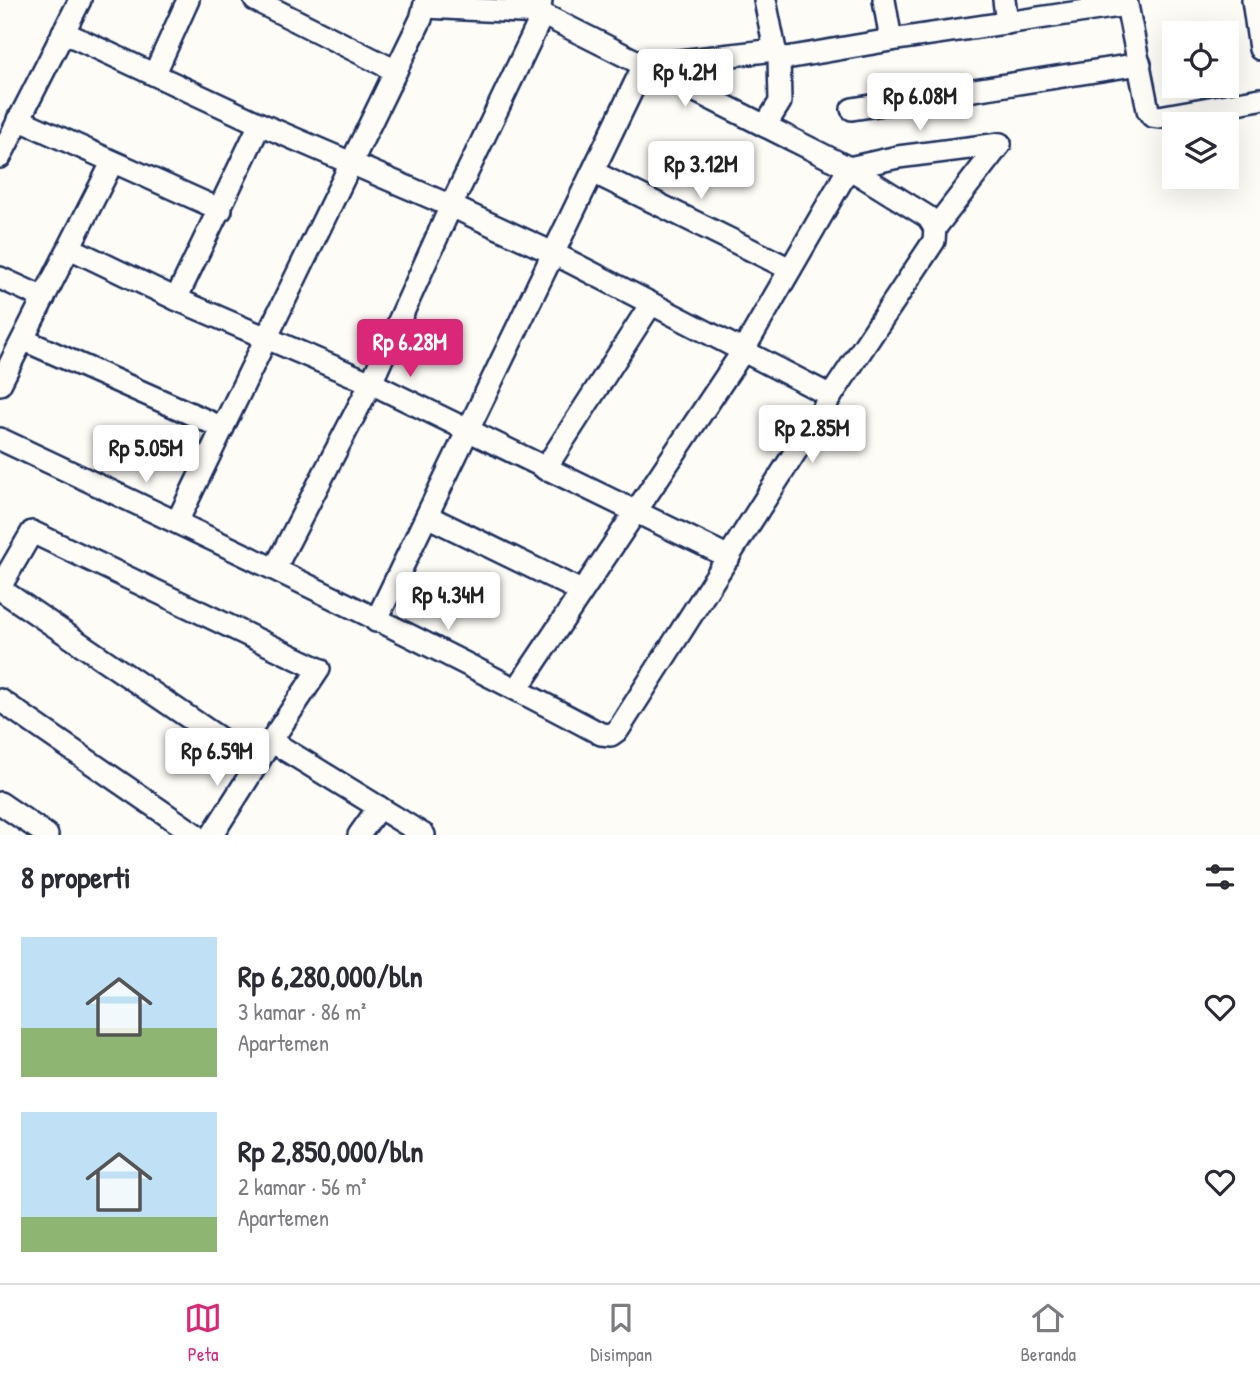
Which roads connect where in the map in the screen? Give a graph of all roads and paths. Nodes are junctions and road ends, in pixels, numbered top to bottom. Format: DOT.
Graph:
graph roads {
  1 [pos="80,0"];
  2 [pos="188,0"];
  3 [pos="255,0"];
  4 [pos="765,0"];
  5 [pos="884,0"];
  6 [pos="1004,0"];
  7 [pos="1253,0"];
  8 [pos="1126,3"];
  9 [pos="426,4"];
  10 [pos="540,7"];
  11 [pos="1007,23"];
  12 [pos="63,32"];
  13 [pos="891,40"];
  14 [pos="1260,49"];
  15 [pos="777,53"];
  16 [pos="1140,64"];
  17 [pos="644,65"];
  18 [pos="396,71"];
  19 [pos="155,74"];
  20 [pos="1260,99"];
  21 [pos="852,109"];
  22 [pos="18,119"];
  23 [pos="260,124"];
  24 [pos="765,126"];
  25 [pos="0,157"];
  26 [pos="351,162"];
  27 [pos="112,163"];
  28 [pos="849,168"];
  29 [pos="593,172"];
  30 [pos="451,206"];
  31 [pos="220,209"];
  32 [pos="935,228"];
  33 [pos="70,248"];
  34 [pos="553,253"];
  35 [pos="790,269"];
  36 [pos="0,278"];
  37 [pos="44,298"];
  38 [pos="176,299"];
  39 [pos="651,304"];
  40 [pos="267,338"];
  41 [pos="24,340"];
  42 [pos="743,351"];
  43 [pos="371,383"];
  44 [pos="0,384"];
  45 [pos="831,396"];
  46 [pos="223,428"];
  47 [pos="468,431"];
  48 [pos="0,439"];
  49 [pos="545,468"];
  50 [pos="634,512"];
  51 [pos="427,516"];
  52 [pos="177,522"];
  53 [pos="729,557"];
  54 [pos="275,568"];
  55 [pos="0,588"];
  56 [pos="581,591"];
  57 [pos="376,621"];
  58 [pos="517,689"];
  59 [pos="0,700"];
  60 [pos="271,741"];
  61 [pos="257,764"];
  62 [pos="0,803"];
  63 [pos="379,807"];
  64 [pos="47,835"];
  65 [pos="196,835"];
  66 [pos="212,835"];
  67 [pos="359,835"];
  68 [pos="424,835"];
  1 -- 12 [label="street"];
  2 -- 19 [label="street"];
  3 -- 18 [label="street"];
  4 -- 15 [label="street"];
  5 -- 13 [label="street"];
  6 -- 11 [label="street"];
  7 -- 14 [label="street"];
  8 -- 11 [label="street"];
  8 -- 16 [label="street"];
  9 -- 10 [label="street"];
  9 -- 18 [label="street"];
  10 -- 17 [label="street"];
  10 -- 30 [label="street"];
  11 -- 13 [label="street"];
  12 -- 19 [label="street"];
  12 -- 22 [label="street"];
  13 -- 15 [label="street"];
  15 -- 17 [label="street"];
  15 -- 24 [label="street"];
  16 -- 20 [label="street"];
  16 -- 21 [label="street"];
  17 -- 24 [label="street"];
  17 -- 29 [label="street"];
  18 -- 26 [label="street"];
  19 -- 23 [label="street"];
  22 -- 25 [label="street"];
  22 -- 27 [label="street"];
  23 -- 26 [label="street"];
  23 -- 31 [label="street"];
  24 -- 28 [label="street"];
  26 -- 30 [label="street"];
  26 -- 40 [label="street"];
  27 -- 31 [label="street"];
  27 -- 33 [label="street"];
  28 -- 32 [label="street"];
  28 -- 32 [label="street"];
  28 -- 35 [label="street"];
  29 -- 34 [label="street"];
  29 -- 35 [label="street"];
  30 -- 34 [label="street"];
  30 -- 43 [label="street"];
  31 -- 38 [label="street"];
  32 -- 45 [label="street"];
  33 -- 37 [label="street"];
  33 -- 38 [label="street"];
  34 -- 39 [label="street"];
  34 -- 47 [label="street"];
  35 -- 42 [label="street"];
  36 -- 37 [label="street"];
  37 -- 41 [label="street"];
  38 -- 40 [label="street"];
  39 -- 42 [label="street"];
  39 -- 49 [label="street"];
  40 -- 43 [label="street"];
  40 -- 46 [label="street"];
  41 -- 44 [label="street"];
  41 -- 46 [label="street"];
  42 -- 45 [label="street"];
  42 -- 50 [label="street"];
  43 -- 47 [label="street"];
  43 -- 54 [label="street"];
  45 -- 53 [label="street"];
  46 -- 52 [label="street"];
  47 -- 49 [label="street"];
  47 -- 51 [label="street"];
  48 -- 52 [label="street"];
  49 -- 50 [label="street"];
  50 -- 53 [label="street"];
  50 -- 56 [label="street"];
  51 -- 56 [label="street"];
  51 -- 57 [label="street"];
  52 -- 54 [label="street"];
  53 -- 58 [label="street"];
  54 -- 57 [label="street"];
  55 -- 60 [label="street"];
  55 -- 61 [label="street"];
  56 -- 58 [label="street"];
  57 -- 58 [label="street"];
  59 -- 65 [label="street"];
  60 -- 61 [label="street"];
  60 -- 63 [label="street"];
  61 -- 66 [label="street"];
  62 -- 64 [label="street"];
  63 -- 67 [label="street"];
  63 -- 68 [label="street"];
}
